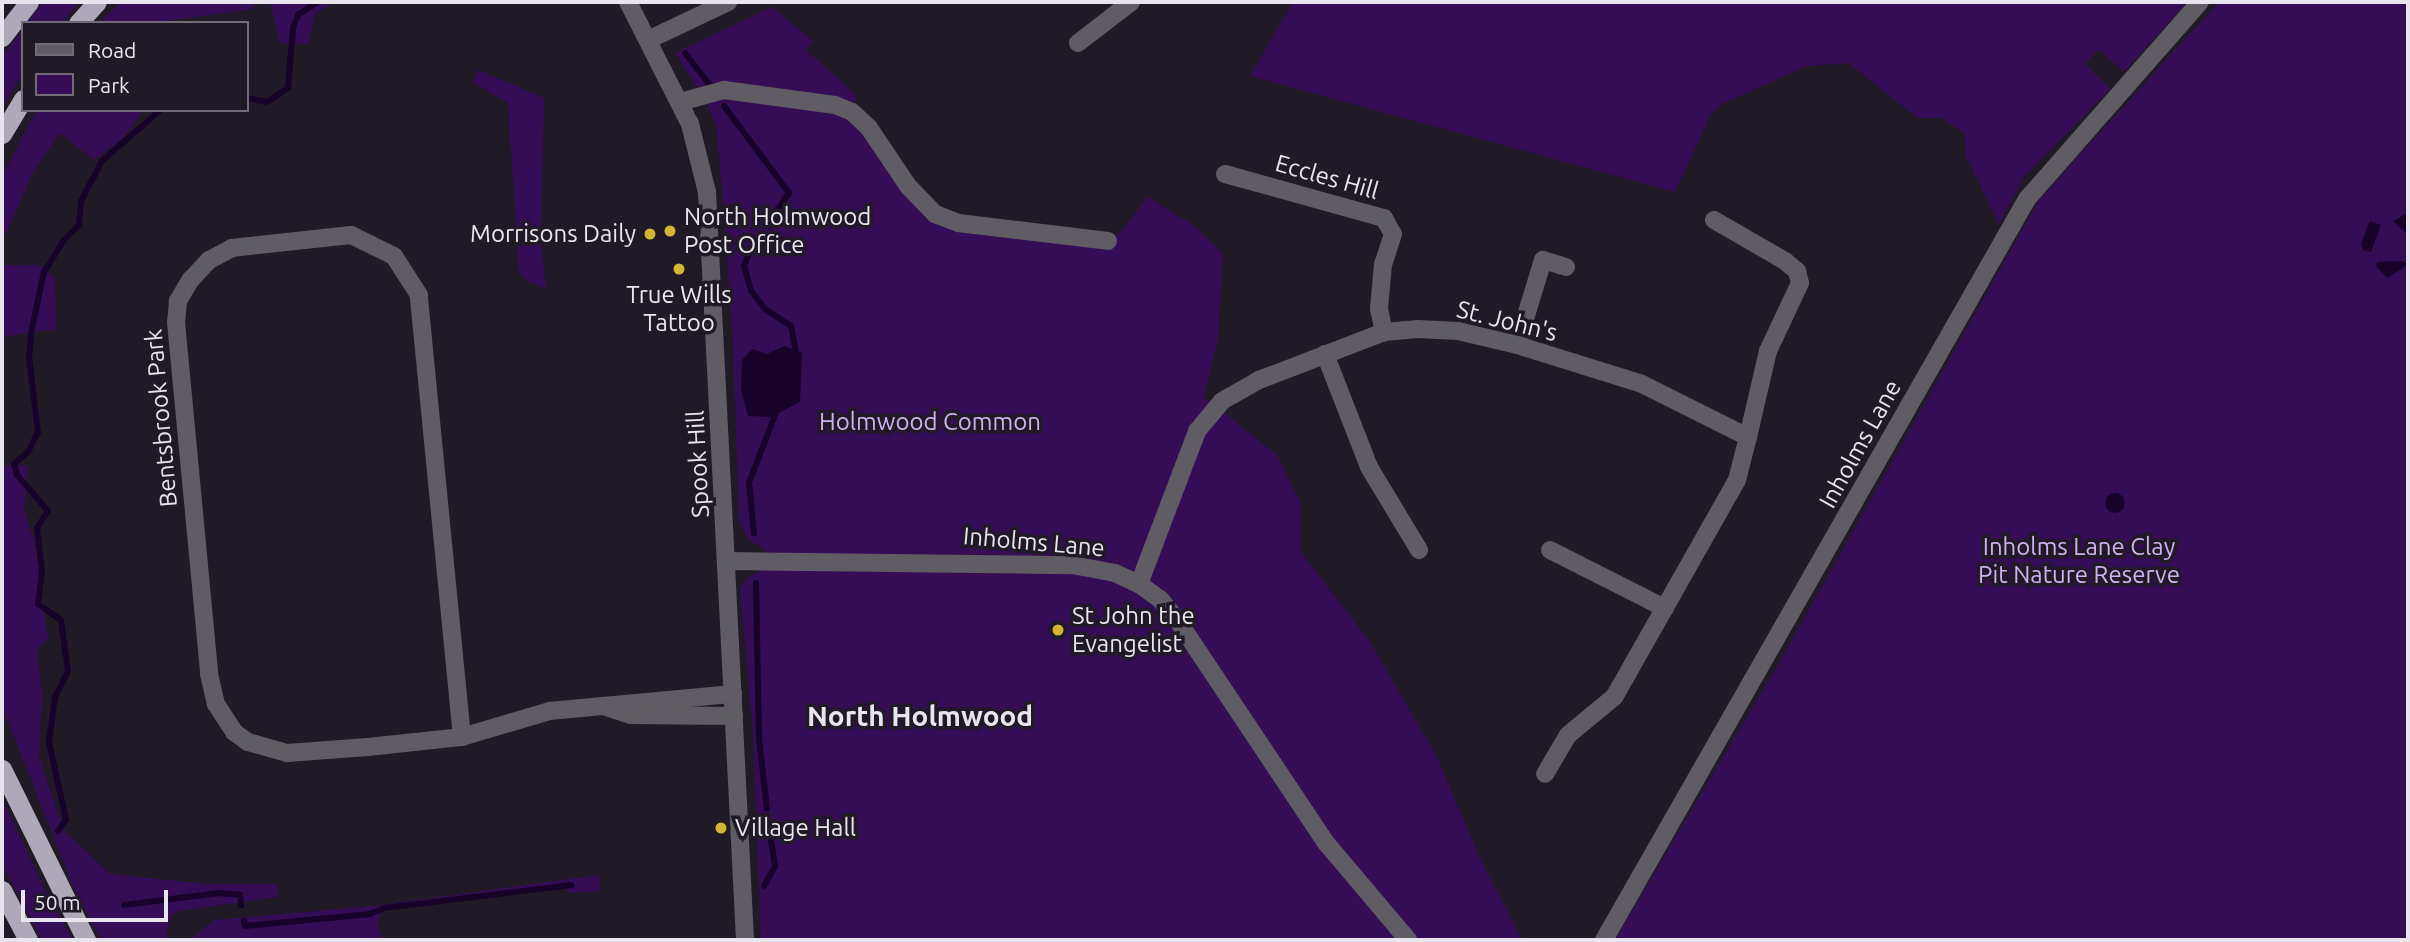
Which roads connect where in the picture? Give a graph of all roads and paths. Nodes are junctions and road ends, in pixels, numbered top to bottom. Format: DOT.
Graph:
graph roads {
  1 [pos="29,2"];
  2 [pos="97,2"];
  3 [pos="628,2"];
  4 [pos="727,2"];
  5 [pos="1130,2"];
  6 [pos="2200,2"];
  7 [pos="80,21"];
  8 [pos="2,37"];
  9 [pos="648,40"];
  10 [pos="1078,43"];
  11 [pos="21,102"];
  12 [pos="680,102"];
  13 [pos="2,134"];
  14 [pos="1225,174"];
  15 [pos="1714,220"];
  16 [pos="1108,241"];
  17 [pos="1566,267"];
  18 [pos="1384,332"];
  19 [pos="1517,345"];
  20 [pos="1325,354"];
  21 [pos="1748,437"];
  22 [pos="1419,550"];
  23 [pos="1550,550"];
  24 [pos="727,561"];
  25 [pos="1139,584"];
  26 [pos="1665,608"];
  27 [pos="733,694"];
  28 [pos="606,708"];
  29 [pos="734,716"];
  30 [pos="462,737"];
  31 [pos="2,769"];
  32 [pos="1545,774"];
  33 [pos="2,890"];
  34 [pos="28,940"];
  35 [pos="86,940"];
  36 [pos="745,940"];
  37 [pos="1408,940"];
  38 [pos="1604,940"];
  1 -- 8 [label="highway"];
  2 -- 7 [label="highway"];
  3 -- 9 [label="street, Spook Hill"];
  4 -- 9 [label="street"];
  5 -- 10 [label="street"];
  6 -- 38 [label="street, Inholms Lane"];
  9 -- 12 [label="street, Spook Hill"];
  11 -- 13 [label="highway"];
  12 -- 16 [label="street"];
  12 -- 24 [label="street, Spook Hill"];
  14 -- 18 [label="street, Eccles Hill"];
  15 -- 21 [label="street"];
  17 -- 19 [label="street"];
  18 -- 19 [label="street, St. John's"];
  18 -- 20 [label="street, St. John's"];
  19 -- 21 [label="street, St. John's"];
  20 -- 22 [label="street"];
  20 -- 25 [label="street, St. John's"];
  21 -- 26 [label="street"];
  23 -- 26 [label="street"];
  24 -- 25 [label="street, Inholms Lane"];
  24 -- 27 [label="street, Spook Hill"];
  25 -- 37 [label="street, Inholms Lane"];
  26 -- 32 [label="street"];
  27 -- 28 [label="street, Bentsbrook Park"];
  27 -- 29 [label="street, Spook Hill"];
  28 -- 29 [label="street, Bentsbrook Park"];
  28 -- 30 [label="street, Bentsbrook Park"];
  29 -- 36 [label="street, Spook Hill"];
  30 -- 30 [label="street, Bentsbrook Park"];
  31 -- 35 [label="highway"];
  33 -- 34 [label="highway"];
}
